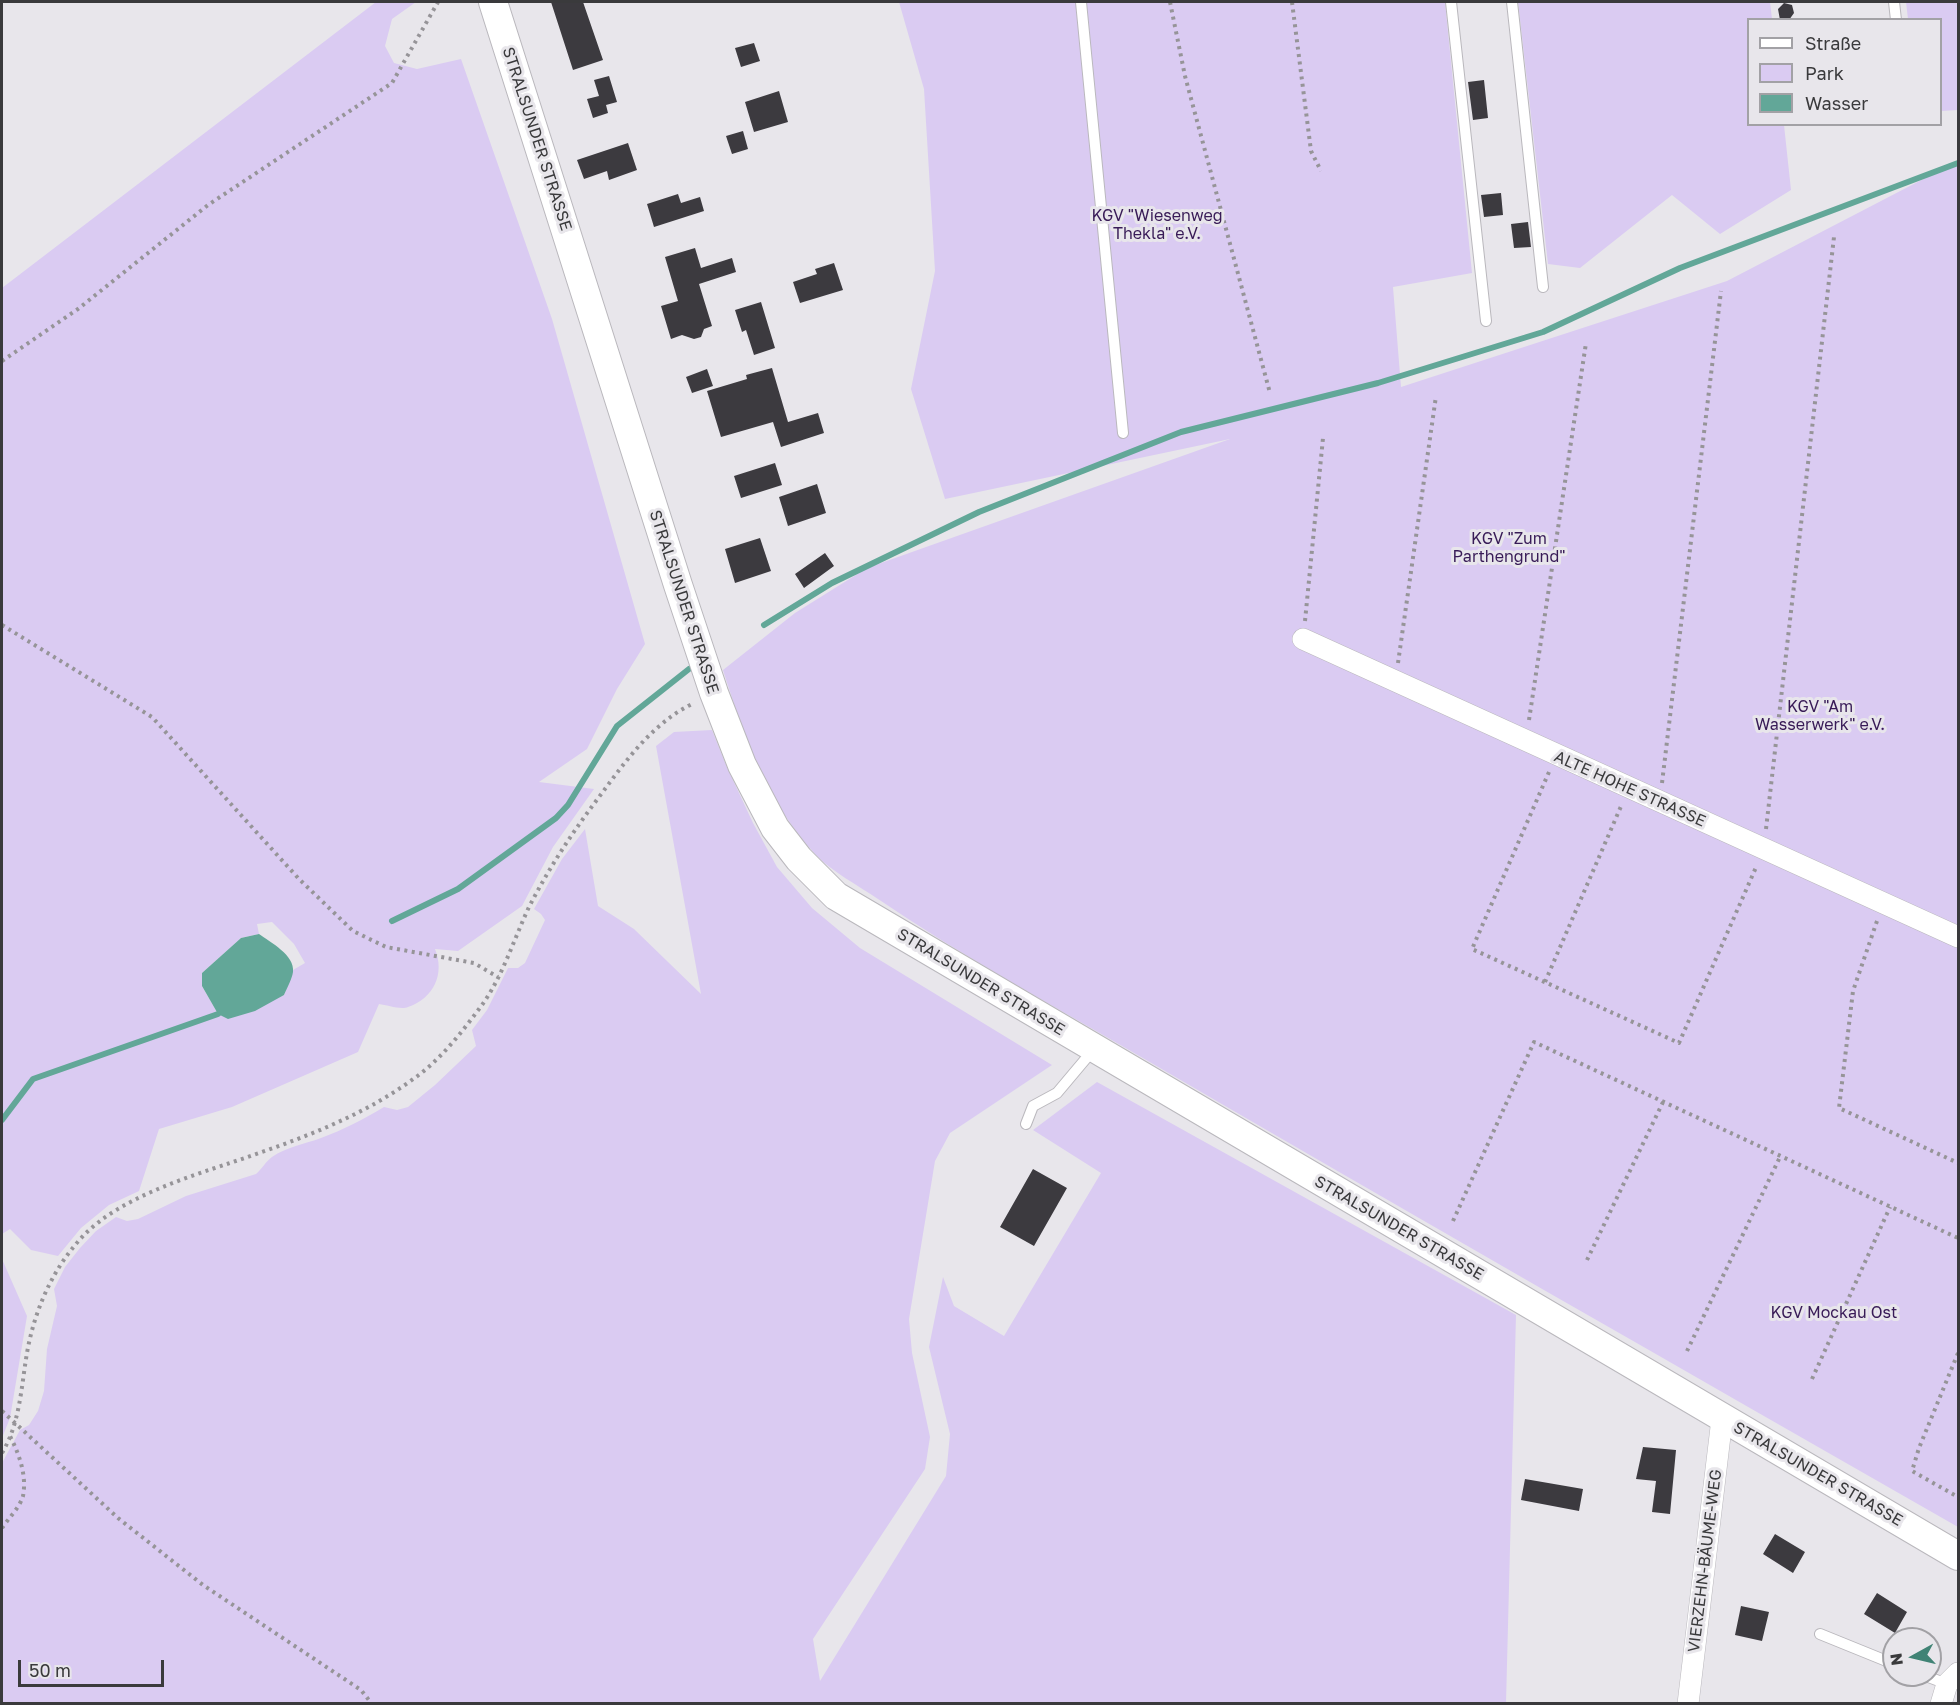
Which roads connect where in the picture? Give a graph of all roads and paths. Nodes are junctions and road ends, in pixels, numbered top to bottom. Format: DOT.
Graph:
graph roads {
  1 [pos="438,2"];
  2 [pos="493,2"];
  3 [pos="1081,2"];
  4 [pos="1170,2"];
  5 [pos="1292,2"];
  6 [pos="1451,2"];
  7 [pos="1512,2"];
  8 [pos="1894,2"];
  9 [pos="1896,18"];
  10 [pos="1321,171"];
  11 [pos="1834,237"];
  12 [pos="1543,287"];
  13 [pos="1721,291"];
  14 [pos="1486,321"];
  15 [pos="1586,343"];
  16 [pos="2,362"];
  17 [pos="1270,393"];
  18 [pos="1436,396"];
  19 [pos="1123,433"];
  20 [pos="1323,438"];
  21 [pos="2,625"];
  22 [pos="1303,639"];
  23 [pos="1395,681"];
  24 [pos="714,693"];
  25 [pos="1526,742"];
  26 [pos="1556,755"];
  27 [pos="1629,788"];
  28 [pos="1660,802"];
  29 [pos="1764,849"];
  30 [pos="1884,903"];
  31 [pos="1959,937"];
  32 [pos="498,977"];
  33 [pos="1545,982"];
  34 [pos="1094,1049"];
  35 [pos="1663,1102"];
  36 [pos="1026,1124"];
  37 [pos="1780,1157"];
  38 [pos="1959,1163"];
  39 [pos="1890,1207"];
  40 [pos="1453,1221"];
  41 [pos="1959,1238"];
  42 [pos="1587,1260"];
  43 [pos="1688,1351"];
  44 [pos="1959,1353"];
  45 [pos="1812,1379"];
  46 [pos="2,1411"];
  47 [pos="1722,1419"];
  48 [pos="15,1424"];
  49 [pos="10,1436"];
  50 [pos="2,1453"];
  51 [pos="1959,1497"];
  52 [pos="2,1528"];
  53 [pos="1959,1556"];
  54 [pos="1820,1634"];
  55 [pos="1882,1659"];
  56 [pos="372,1704"];
  57 [pos="1688,1704"];
  1 -- 16 [label="path"];
  2 -- 24 [label="street, STRALSUNDER STRASSE"];
  3 -- 19 [label="lane"];
  4 -- 17 [label="path"];
  5 -- 10 [label="path"];
  6 -- 14 [label="lane"];
  7 -- 12 [label="lane"];
  8 -- 9 [label="lane"];
  11 -- 29 [label="path"];
  13 -- 28 [label="path"];
  15 -- 25 [label="path"];
  18 -- 23 [label="path"];
  20 -- 22 [label="path"];
  21 -- 32 [label="path"];
  22 -- 23 [label="street, ALTE HOHE STRASSE"];
  23 -- 25 [label="street, ALTE HOHE STRASSE"];
  24 -- 32 [label="path"];
  24 -- 34 [label="street, STRALSUNDER STRASSE"];
  25 -- 26 [label="street, ALTE HOHE STRASSE"];
  26 -- 27 [label="street, ALTE HOHE STRASSE"];
  26 -- 33 [label="path"];
  27 -- 28 [label="street, ALTE HOHE STRASSE"];
  27 -- 33 [label="path"];
  28 -- 29 [label="street, ALTE HOHE STRASSE"];
  29 -- 30 [label="street, ALTE HOHE STRASSE"];
  29 -- 33 [label="path"];
  30 -- 31 [label="street, ALTE HOHE STRASSE"];
  30 -- 38 [label="path"];
  32 -- 48 [label="path"];
  34 -- 36 [label="lane"];
  34 -- 47 [label="street, STRALSUNDER STRASSE"];
  35 -- 37 [label="path"];
  35 -- 40 [label="path"];
  35 -- 42 [label="path"];
  37 -- 39 [label="path"];
  37 -- 43 [label="path"];
  39 -- 41 [label="path"];
  39 -- 45 [label="path"];
  44 -- 51 [label="path"];
  46 -- 48 [label="path"];
  47 -- 53 [label="street, STRALSUNDER STRASSE"];
  47 -- 57 [label="street, VIERZEHN-BÄUME-WEG"];
  48 -- 49 [label="path"];
  48 -- 56 [label="path"];
  49 -- 50 [label="path"];
  49 -- 52 [label="path"];
  54 -- 55 [label="lane"];
}
